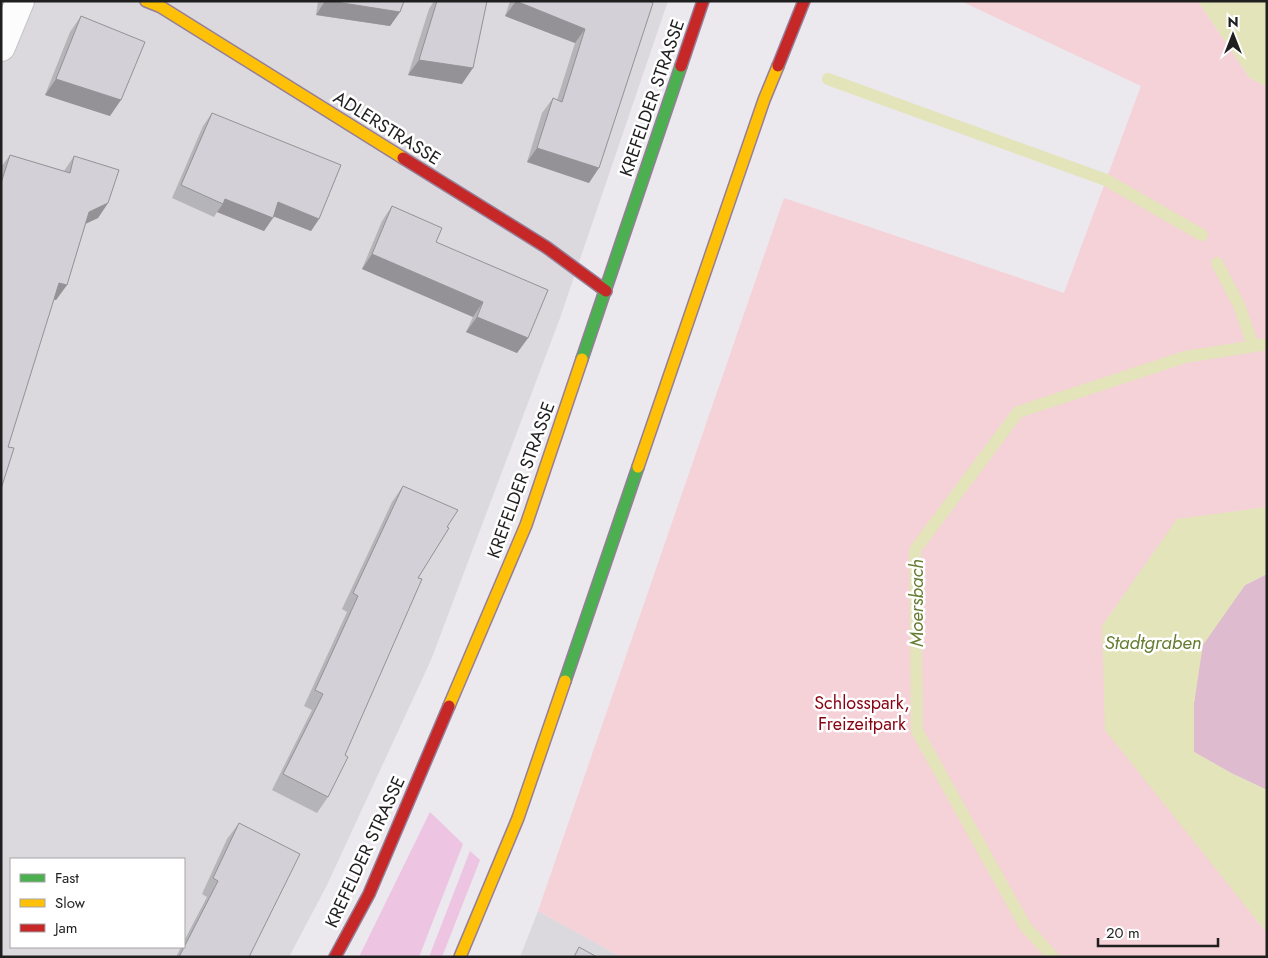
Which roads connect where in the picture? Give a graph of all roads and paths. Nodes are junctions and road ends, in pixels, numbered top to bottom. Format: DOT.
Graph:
graph roads {
  1 [pos="20,1"];
  2 [pos="146,1"];
  3 [pos="703,1"];
  4 [pos="804,1"];
  5 [pos="1,47"];
  6 [pos="606,291"];
  7 [pos="335,957"];
  8 [pos="460,957"];
  1 -- 5 [label="street"];
  2 -- 6 [label="street, ADLERSTRASSE"];
  3 -- 6 [label="street, KREFELDER STRASSE"];
  4 -- 8 [label="street"];
  6 -- 7 [label="street, KREFELDER STRASSE"];
}
